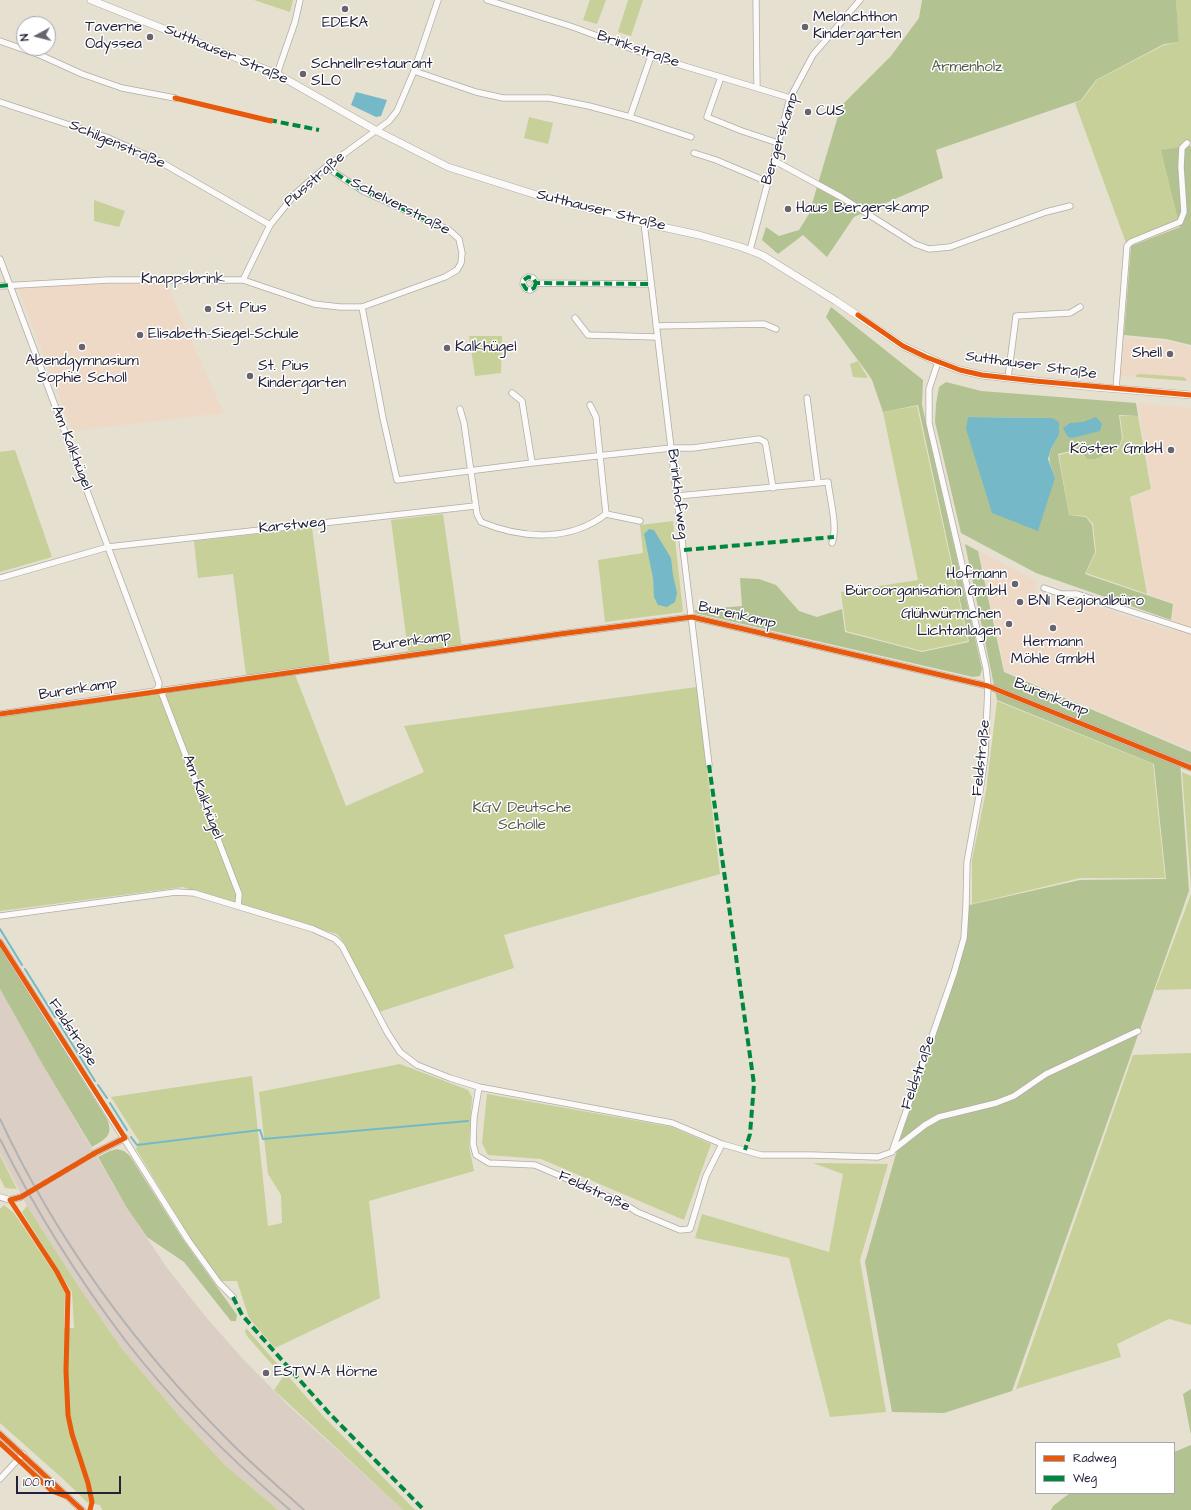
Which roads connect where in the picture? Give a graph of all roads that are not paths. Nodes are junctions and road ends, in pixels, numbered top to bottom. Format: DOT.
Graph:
graph roads {
  1 [pos="91,0"];
  2 [pos="300,0"];
  3 [pos="438,0"];
  4 [pos="487,0"];
  5 [pos="756,0"];
  6 [pos="860,0"];
  7 [pos="0,41"];
  8 [pos="651,56"];
  9 [pos="414,71"];
  10 [pos="277,74"];
  11 [pos="721,77"];
  12 [pos="757,88"];
  13 [pos="175,98"];
  14 [pos="790,98"];
  15 [pos="0,102"];
  16 [pos="630,117"];
  17 [pos="377,131"];
  18 [pos="691,137"];
  19 [pos="778,143"];
  20 [pos="1187,143"];
  21 [pos="694,153"];
  22 [pos="773,160"];
  23 [pos="326,167"];
  24 [pos="768,182"];
  25 [pos="1070,206"];
  26 [pos="644,223"];
  27 [pos="270,225"];
  28 [pos="750,250"];
  29 [pos="0,259"];
  30 [pos="243,280"];
  31 [pos="536,283"];
  32 [pos="650,284"];
  33 [pos="10,285"];
  34 [pos="0,286"];
  35 [pos="362,307"];
  36 [pos="1080,307"];
  37 [pos="575,318"];
  38 [pos="656,326"];
  39 [pos="776,329"];
  40 [pos="657,336"];
  41 [pos="938,362"];
  42 [pos="1008,378"];
  43 [pos="1116,389"];
  44 [pos="512,393"];
  45 [pos="1191,395"];
  46 [pos="807,398"];
  47 [pos="590,405"];
  48 [pos="460,409"];
  49 [pos="671,448"];
  50 [pos="601,456"];
  51 [pos="532,463"];
  52 [pos="471,471"];
  53 [pos="818,483"];
  54 [pos="773,488"];
  55 [pos="677,496"];
  56 [pos="476,506"];
  57 [pos="606,514"];
  58 [pos="640,521"];
  59 [pos="832,543"];
  60 [pos="108,547"];
  61 [pos="0,578"];
  62 [pos="1044,588"];
  63 [pos="692,617"];
  64 [pos="1191,631"];
  65 [pos="988,686"];
  66 [pos="158,688"];
  67 [pos="165,690"];
  68 [pos="0,714"];
  69 [pos="709,766"];
  70 [pos="1191,768"];
  71 [pos="238,906"];
  72 [pos="0,916"];
  73 [pos="0,942"];
  74 [pos="1138,1031"];
  75 [pos="479,1087"];
  76 [pos="124,1138"];
  77 [pos="722,1144"];
  78 [pos="893,1150"];
  79 [pos="95,1153"];
  80 [pos="0,1197"];
  81 [pos="21,1197"];
  82 [pos="233,1297"];
  83 [pos="0,1434"];
  84 [pos="23,1454"];
  85 [pos="0,1479"];
  86 [pos="82,1510"];
  1 -- 10 [label="street, Sutthauser Straße"];
  2 -- 10 [label="street"];
  3 -- 9 [label="street, Piusstraße"];
  4 -- 8 [label="street, Brinkstraße"];
  5 -- 12 [label="street"];
  6 -- 14 [label="street, Bergerskamp"];
  7 -- 13 [label="street"];
  8 -- 11 [label="street, Brinkstraße"];
  8 -- 16 [label="street"];
  9 -- 16 [label="street"];
  9 -- 17 [label="street, Piusstraße"];
  10 -- 17 [label="street, Sutthauser Straße"];
  11 -- 12 [label="street, Brinkstraße"];
  11 -- 19 [label="street"];
  12 -- 14 [label="street, Brinkstraße"];
  14 -- 19 [label="street, Bergerskamp"];
  15 -- 27 [label="street, Schilgenstraße"];
  16 -- 18 [label="street"];
  17 -- 23 [label="street, Piusstraße"];
  17 -- 26 [label="street, Sutthauser Straße"];
  19 -- 22 [label="street, Bergerskamp"];
  20 -- 43 [label="street, Sutthauser Straße"];
  21 -- 24 [label="street"];
  22 -- 24 [label="street, Bergerskamp"];
  22 -- 25 [label="street"];
  23 -- 27 [label="street, Piusstraße"];
  23 -- 35 [label="street, Schelverstraße"];
  24 -- 28 [label="street, Bergerskamp"];
  26 -- 28 [label="street, Sutthauser Straße"];
  26 -- 32 [label="street, Brinkhofweg"];
  27 -- 30 [label="street, Piusstraße"];
  28 -- 41 [label="street, Sutthauser Straße"];
  29 -- 33 [label="street, Am Kalkhügel"];
  30 -- 33 [label="street, Knappsbrink"];
  30 -- 35 [label="street, Knappsbrink"];
  31 -- 32 [label="street"];
  32 -- 38 [label="street, Brinkhofweg"];
  33 -- 34 [label="street, Knappsbrink"];
  33 -- 60 [label="street, Am Kalkhügel"];
  35 -- 52 [label="street"];
  36 -- 42 [label="street"];
  37 -- 40 [label="street"];
  38 -- 39 [label="street"];
  38 -- 40 [label="street, Brinkhofweg"];
  40 -- 49 [label="street, Brinkhofweg"];
  41 -- 42 [label="street, Sutthauser Straße"];
  41 -- 65 [label="street, Feldstraße"];
  42 -- 43 [label="street, Sutthauser Straße"];
  43 -- 45 [label="street, Sutthauser Straße"];
  44 -- 51 [label="street"];
  46 -- 53 [label="street"];
  47 -- 50 [label="street"];
  48 -- 52 [label="street"];
  49 -- 50 [label="street"];
  49 -- 54 [label="street"];
  49 -- 55 [label="street, Brinkhofweg"];
  50 -- 51 [label="street"];
  50 -- 57 [label="street"];
  51 -- 52 [label="street"];
  52 -- 56 [label="street"];
  53 -- 54 [label="street"];
  53 -- 59 [label="street"];
  54 -- 55 [label="street"];
  55 -- 63 [label="street, Brinkhofweg"];
  56 -- 57 [label="street"];
  56 -- 60 [label="street, Karstweg"];
  57 -- 58 [label="street"];
  60 -- 61 [label="street"];
  60 -- 66 [label="street, Am Kalkhügel"];
  62 -- 64 [label="street"];
  63 -- 65 [label="street, Burenkamp"];
  63 -- 67 [label="street, Burenkamp"];
  63 -- 69 [label="street, Brinkhofweg"];
  65 -- 70 [label="street, Burenkamp"];
  65 -- 78 [label="street, Feldstraße"];
  66 -- 68 [label="street, Burenkamp"];
  67 -- 71 [label="street, Am Kalkhügel"];
  71 -- 72 [label="street, Feldstraße"];
  71 -- 75 [label="street, Feldstraße"];
  73 -- 76 [label="street, Feldstraße"];
  74 -- 78 [label="street, Feldstraße"];
  75 -- 77 [label="street, Feldstraße"];
  75 -- 77 [label="street, Feldstraße"];
  76 -- 79 [label="street"];
  76 -- 82 [label="street, Feldstraße"];
  77 -- 78 [label="street, Feldstraße"];
  80 -- 81 [label="street"];
  83 -- 84 [label="street"];
  84 -- 85 [label="street"];
  84 -- 86 [label="street"];
}
